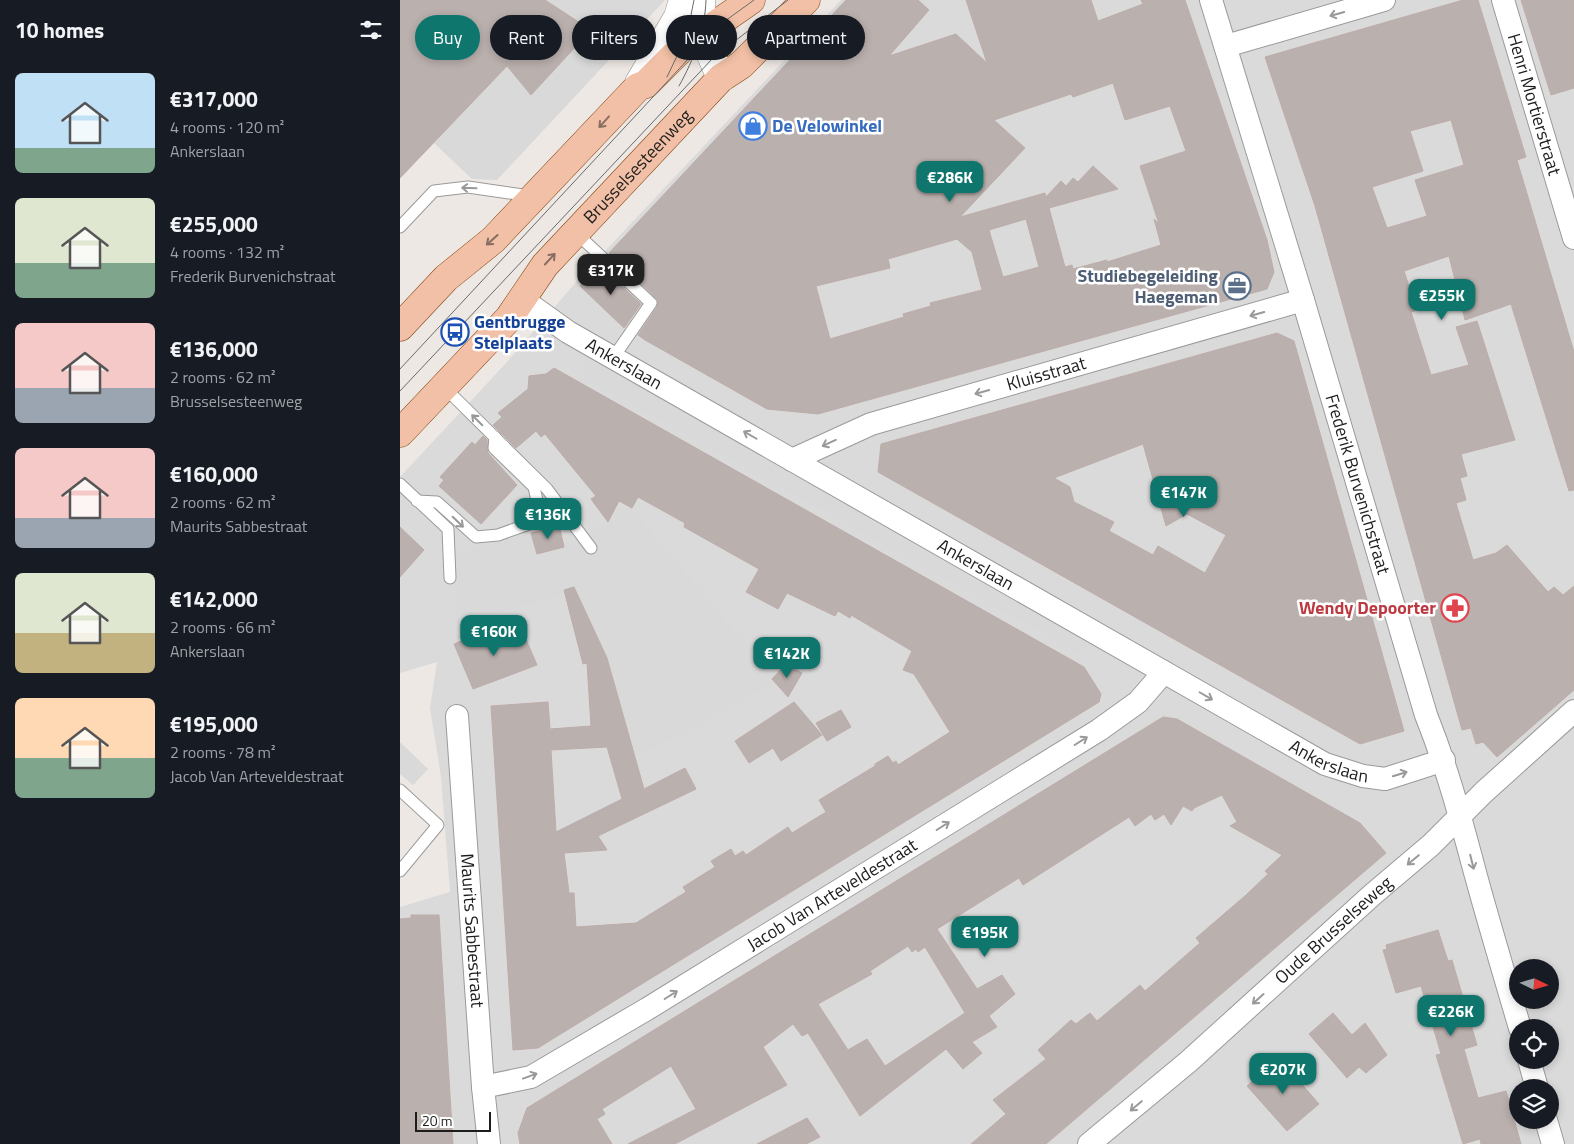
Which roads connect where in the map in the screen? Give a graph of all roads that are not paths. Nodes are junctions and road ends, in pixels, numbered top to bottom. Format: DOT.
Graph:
graph roads {
  1 [pos="683,0"];
  2 [pos="701,0"];
  3 [pos="751,0"];
  4 [pos="806,0"];
  5 [pos="1211,0"];
  6 [pos="1384,0"];
  7 [pos="1503,0"];
  8 [pos="701,15"];
  9 [pos="729,15"];
  10 [pos="1226,46"];
  11 [pos="670,60"];
  12 [pos="713,60"];
  13 [pos="721,78"];
  14 [pos="638,87"];
  15 [pos="535,197"];
  16 [pos="400,227"];
  17 [pos="576,232"];
  18 [pos="1574,238"];
  19 [pos="522,299"];
  20 [pos="1303,300"];
  21 [pos="400,327"];
  22 [pos="613,358"];
  23 [pos="444,387"];
  24 [pos="400,433"];
  25 [pos="494,437"];
  26 [pos="792,460"];
  27 [pos="400,484"];
  28 [pos="417,500"];
  29 [pos="591,548"];
  30 [pos="450,578"];
  31 [pos="1164,672"];
  32 [pos="1574,711"];
  33 [pos="457,716"];
  34 [pos="1444,760"];
  35 [pos="400,790"];
  36 [pos="1461,815"];
  37 [pos="400,870"];
  38 [pos="1517,1019"];
  39 [pos="483,1086"];
  40 [pos="1549,1129"];
  41 [pos="489,1144"];
  42 [pos="1090,1144"];
  43 [pos="1554,1144"];
  1 -- 14 [label="street"];
  2 -- 8 [label="street"];
  3 -- 9 [label="main road"];
  4 -- 13 [label="main road, Brusselsesteenweg"];
  5 -- 10 [label="street, Frederik Burvenichstraat"];
  6 -- 10 [label="street, one-way"];
  7 -- 18 [label="street, Henri Mortierstraat"];
  10 -- 20 [label="street, Frederik Burvenichstraat"];
  11 -- 14 [label="main road"];
  12 -- 13 [label="street"];
  13 -- 17 [label="main road, Brusselsesteenweg"];
  14 -- 15 [label="main road, one-way"];
  15 -- 16 [label="lane, one-way"];
  15 -- 21 [label="main road, one-way"];
  19 -- 17 [label="main road, Brusselsesteenweg, one-way"];
  17 -- 22 [label="lane"];
  19 -- 22 [label="street, Ankerslaan"];
  19 -- 23 [label="main road, Brusselsesteenweg"];
  20 -- 26 [label="street, Kluisstraat, one-way"];
  20 -- 34 [label="street, Frederik Burvenichstraat"];
  26 -- 22 [label="street, Ankerslaan, one-way"];
  23 -- 24 [label="main road, Brusselsesteenweg"];
  25 -- 23 [label="lane, one-way"];
  28 -- 25 [label="lane, one-way"];
  25 -- 29 [label="lane"];
  26 -- 31 [label="street, Ankerslaan"];
  27 -- 28 [label="lane"];
  28 -- 30 [label="lane"];
  31 -- 34 [label="street, Ankerslaan, one-way"];
  39 -- 31 [label="street, Jacob Van Arteveldestraat, one-way"];
  32 -- 36 [label="street, Oude Brusselseweg"];
  33 -- 39 [label="street, Maurits Sabbestraat"];
  34 -- 36 [label="street, Frederik Burvenichstraat"];
  35 -- 37 [label="lane"];
  36 -- 38 [label="street, Frederik Burvenichstraat, one-way"];
  36 -- 42 [label="street, Oude Brusselseweg, one-way"];
  39 -- 41 [label="street, Maurits Sabbestraat"];
  40 -- 43 [label="street"];
}
